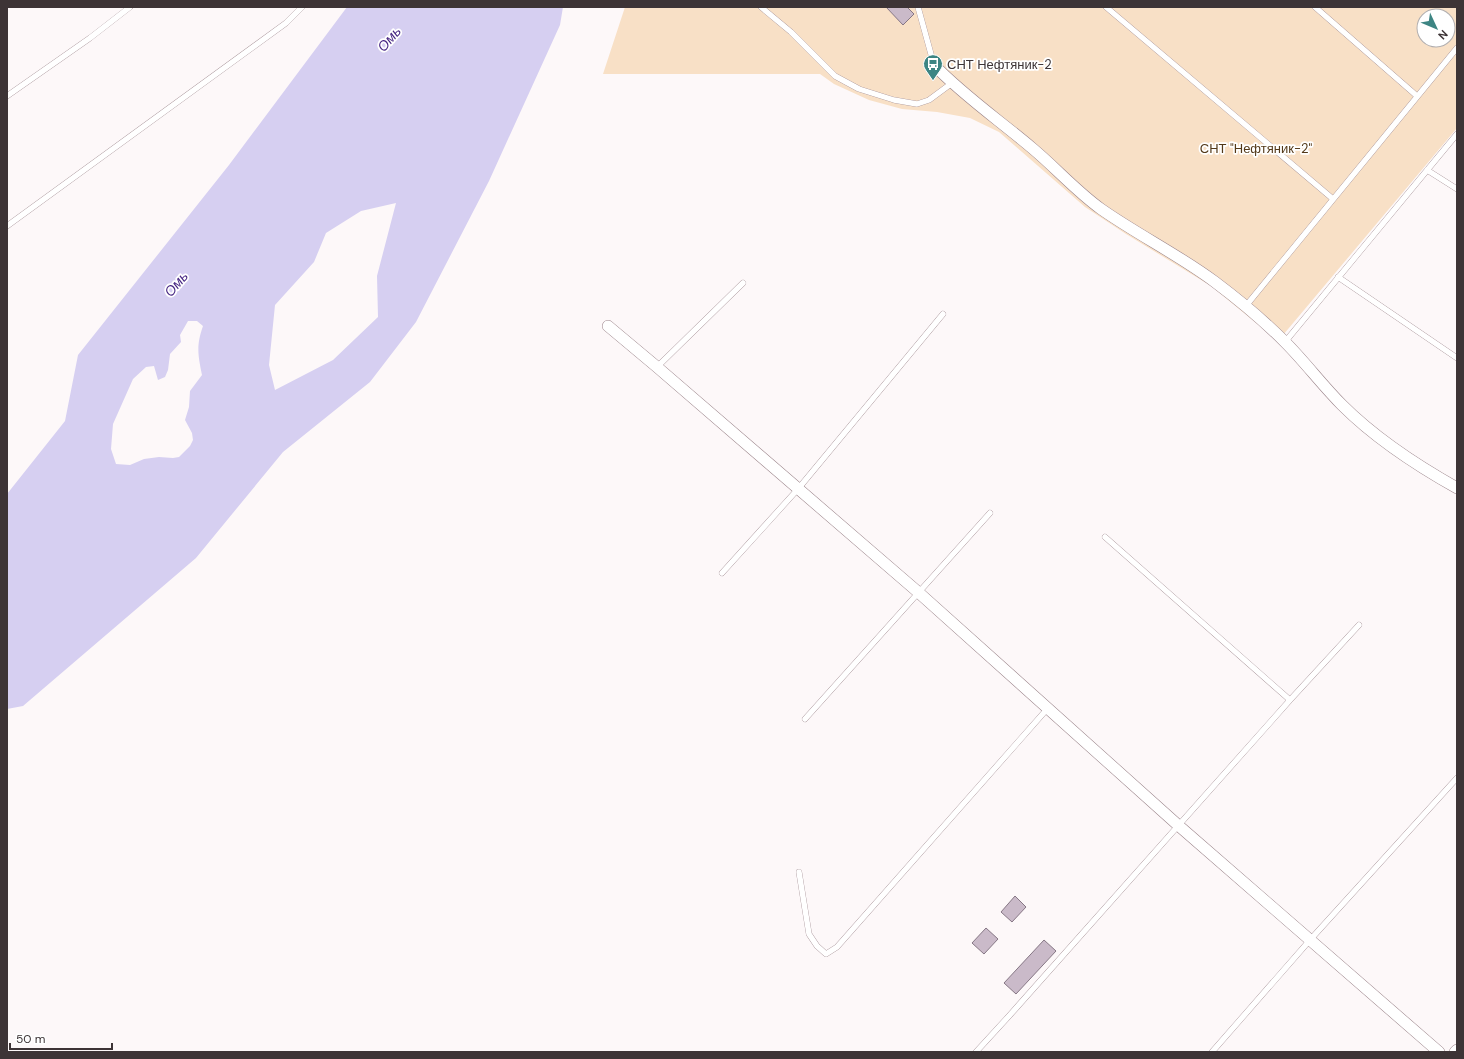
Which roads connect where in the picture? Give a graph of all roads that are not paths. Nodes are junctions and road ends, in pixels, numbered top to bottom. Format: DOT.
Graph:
graph roads {
  1 [pos="130,7"];
  2 [pos="302,7"];
  3 [pos="761,7"];
  4 [pos="918,7"];
  5 [pos="1106,7"];
  6 [pos="1315,7"];
  7 [pos="1457,48"];
  8 [pos="934,64"];
  9 [pos="952,83"];
  10 [pos="7,96"];
  11 [pos="1417,96"];
  12 [pos="1457,134"];
  13 [pos="1427,170"];
  14 [pos="1457,189"];
  15 [pos="1333,199"];
  16 [pos="7,226"];
  17 [pos="1338,277"];
  18 [pos="743,283"];
  19 [pos="1245,307"];
  20 [pos="943,314"];
  21 [pos="608,326"];
  22 [pos="1284,342"];
  23 [pos="1457,358"];
  24 [pos="658,367"];
  25 [pos="1457,488"];
  26 [pos="798,489"];
  27 [pos="990,513"];
  28 [pos="1105,538"];
  29 [pos="722,573"];
  30 [pos="918,592"];
  31 [pos="1359,625"];
  32 [pos="1290,700"];
  33 [pos="1048,708"];
  34 [pos="805,719"];
  35 [pos="1457,778"];
  36 [pos="1179,826"];
  37 [pos="799,872"];
  38 [pos="1310,940"];
  39 [pos="976,1052"];
  40 [pos="1212,1052"];
  41 [pos="1439,1052"];
  1 -- 10 [label="lane"];
  2 -- 16 [label="lane"];
  3 -- 9 [label="lane"];
  4 -- 8 [label="lane"];
  5 -- 15 [label="lane"];
  6 -- 11 [label="lane"];
  7 -- 11 [label="lane"];
  8 -- 9 [label="street"];
  9 -- 19 [label="street"];
  11 -- 15 [label="lane"];
  12 -- 13 [label="lane"];
  13 -- 14 [label="lane"];
  13 -- 17 [label="lane"];
  15 -- 19 [label="lane"];
  17 -- 22 [label="lane"];
  17 -- 23 [label="lane"];
  18 -- 24 [label="lane"];
  19 -- 22 [label="street"];
  20 -- 26 [label="lane"];
  21 -- 24 [label="street"];
  22 -- 25 [label="street"];
  24 -- 26 [label="street"];
  26 -- 29 [label="lane"];
  26 -- 30 [label="street"];
  27 -- 30 [label="lane"];
  28 -- 32 [label="lane"];
  30 -- 33 [label="street"];
  30 -- 34 [label="lane"];
  31 -- 32 [label="lane"];
  32 -- 36 [label="lane"];
  33 -- 36 [label="street"];
  33 -- 37 [label="lane"];
  35 -- 38 [label="lane"];
  36 -- 38 [label="street"];
  36 -- 39 [label="lane"];
  38 -- 40 [label="lane"];
  38 -- 41 [label="street"];
}
